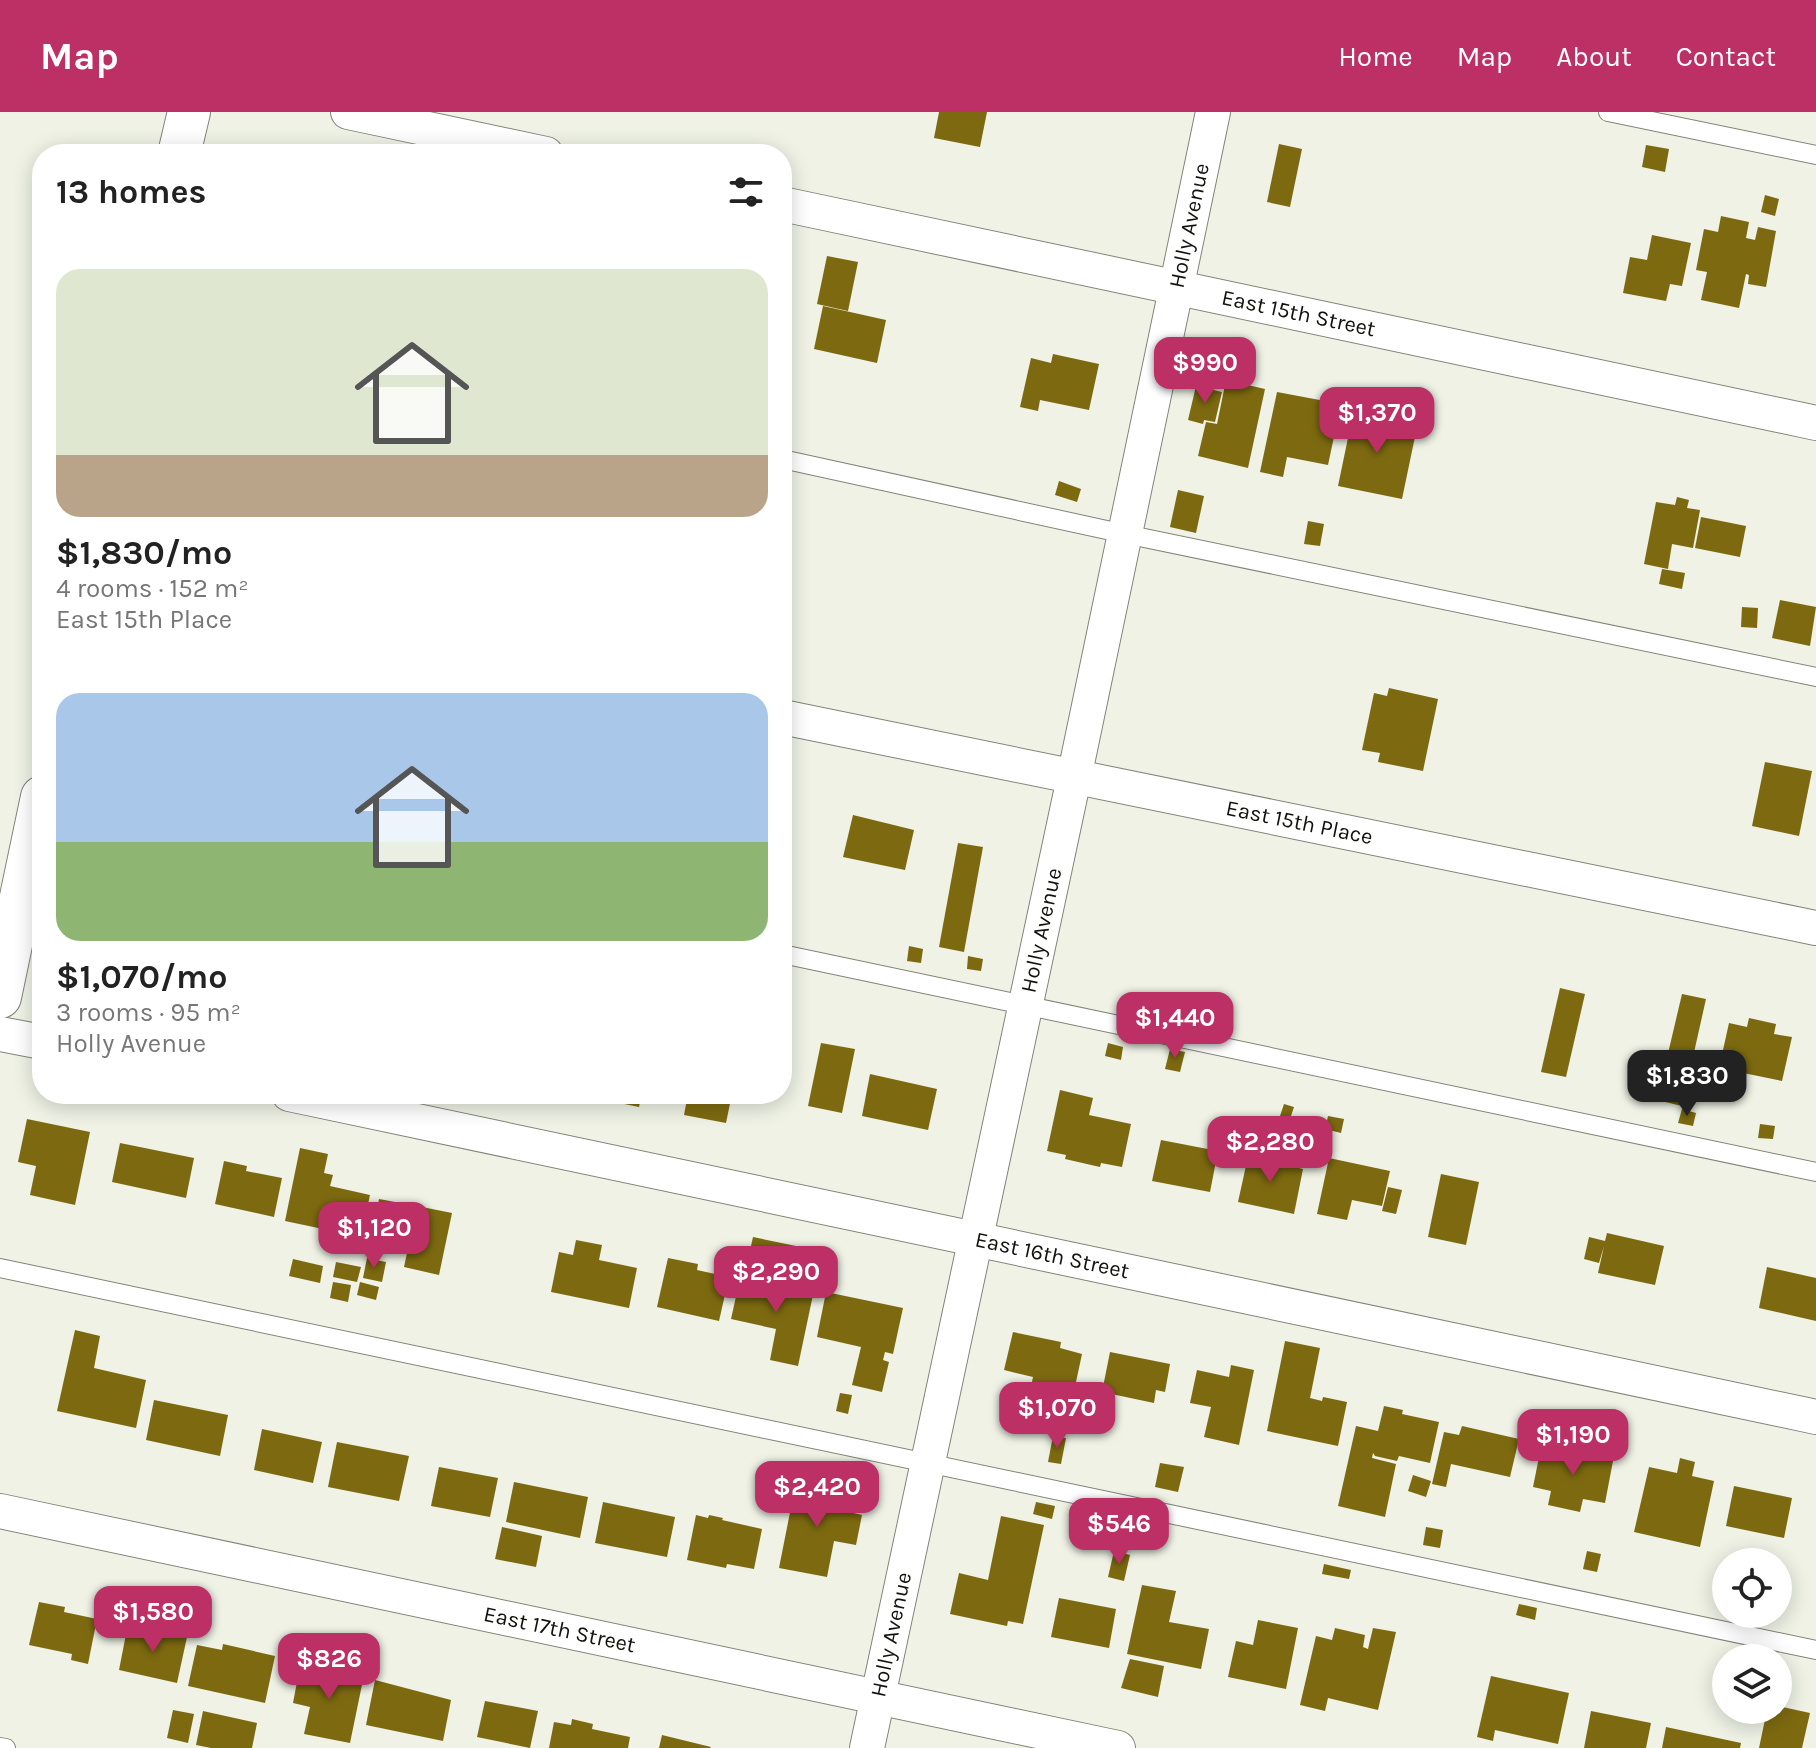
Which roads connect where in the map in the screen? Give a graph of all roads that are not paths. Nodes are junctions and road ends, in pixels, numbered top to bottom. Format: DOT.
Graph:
graph roads {
  1 [pos="189,112"];
  2 [pos="348,112"];
  3 [pos="1213,112"];
  4 [pos="1608,112"];
  5 [pos="181,144"];
  6 [pos="499,144"];
  7 [pos="1816,155"];
  8 [pos="792,206"];
  9 [pos="1176,288"];
  10 [pos="1816,423"];
  11 [pos="792,461"];
  12 [pos="1125,534"];
  13 [pos="1816,677"];
  14 [pos="792,719"];
  15 [pos="1074,778"];
  16 [pos="32,845"];
  17 [pos="1816,928"];
  18 [pos="792,956"];
  19 [pos="0,997"];
  20 [pos="1025,1006"];
  21 [pos="0,1034"];
  22 [pos="32,1040"];
  23 [pos="337,1104"];
  24 [pos="1816,1172"];
  25 [pos="976,1238"];
  26 [pos="0,1268"];
  27 [pos="1816,1417"];
  28 [pos="927,1463"];
  29 [pos="0,1511"];
  30 [pos="1816,1650"];
  31 [pos="878,1697"];
  32 [pos="0,1747"];
  33 [pos="6,1748"];
  34 [pos="867,1748"];
  35 [pos="1118,1748"];
  1 -- 5 [label="street"];
  2 -- 6 [label="street"];
  3 -- 9 [label="street, Holly Avenue"];
  4 -- 7 [label="lane"];
  8 -- 9 [label="street, East 15th Street"];
  9 -- 10 [label="street, East 15th Street"];
  9 -- 12 [label="street, Holly Avenue"];
  11 -- 12 [label="lane"];
  12 -- 13 [label="lane"];
  12 -- 15 [label="street, Holly Avenue"];
  14 -- 15 [label="street, East 15th Place"];
  15 -- 17 [label="street, East 15th Place"];
  15 -- 20 [label="street, Holly Avenue"];
  16 -- 19 [label="street"];
  18 -- 20 [label="lane"];
  20 -- 24 [label="lane"];
  20 -- 25 [label="street, Holly Avenue"];
  21 -- 22 [label="street"];
  23 -- 25 [label="street, East 16th Street"];
  25 -- 27 [label="street, East 16th Street"];
  25 -- 28 [label="street, Holly Avenue"];
  26 -- 28 [label="lane"];
  28 -- 30 [label="lane"];
  28 -- 31 [label="street, Holly Avenue"];
  29 -- 31 [label="street, East 17th Street"];
  31 -- 34 [label="street, Holly Avenue"];
  31 -- 35 [label="street, East 17th Street"];
  32 -- 33 [label="lane"];
}
